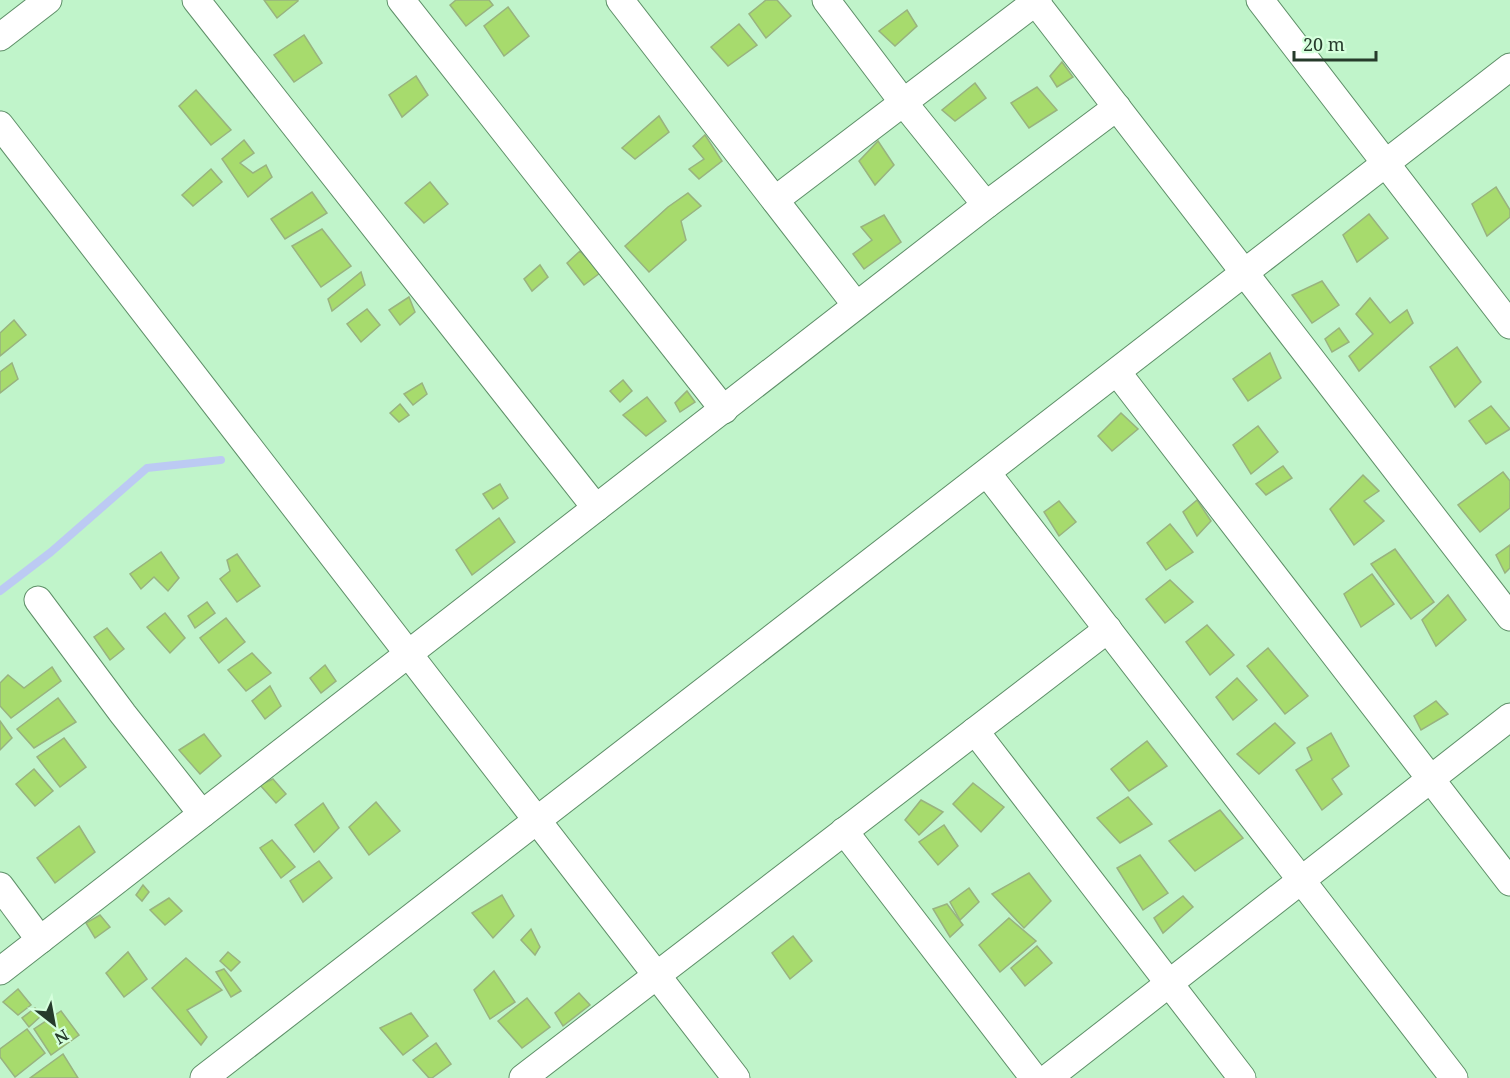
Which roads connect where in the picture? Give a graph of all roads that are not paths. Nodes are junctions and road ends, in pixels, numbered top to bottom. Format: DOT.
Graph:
graph roads {
  1 [pos="48,0"];
  2 [pos="196,0"];
  3 [pos="401,0"];
  4 [pos="620,0"];
  5 [pos="826,0"];
  6 [pos="1260,0"];
  7 [pos="1036,1"];
  8 [pos="0,37"];
  9 [pos="1510,67"];
  10 [pos="903,102"];
  11 [pos="1117,107"];
  12 [pos="0,125"];
  13 [pos="1386,164"];
  14 [pos="775,200"];
  15 [pos="986,205"];
  16 [pos="1245,273"];
  17 [pos="856,305"];
  18 [pos="1510,325"];
  19 [pos="1117,372"];
  20 [pos="724,410"];
  21 [pos="987,473"];
  22 [pos="596,508"];
  23 [pos="38,600"];
  24 [pos="1510,617"];
  25 [pos="1108,629"];
  26 [pos="408,654"];
  27 [pos="1510,717"];
  28 [pos="975,731"];
  29 [pos="1431,779"];
  30 [pos="202,814"];
  31 [pos="537,821"];
  32 [pos="844,831"];
  33 [pos="1301,880"];
  34 [pos="1510,882"];
  35 [pos="0,886"];
  36 [pos="40,940"];
  37 [pos="0,971"];
  38 [pos="656,976"];
  39 [pos="1169,983"];
  40 [pos="204,1078"];
  41 [pos="523,1078"];
  42 [pos="735,1078"];
  43 [pos="1034,1078"];
  44 [pos="1047,1078"];
  45 [pos="1242,1078"];
  46 [pos="1454,1078"];
  1 -- 8 [label="street"];
  2 -- 22 [label="street"];
  3 -- 20 [label="street"];
  4 -- 14 [label="street"];
  5 -- 10 [label="street"];
  6 -- 13 [label="street"];
  7 -- 10 [label="street"];
  7 -- 11 [label="street"];
  9 -- 13 [label="street"];
  10 -- 14 [label="street"];
  10 -- 15 [label="street"];
  11 -- 15 [label="street"];
  11 -- 16 [label="street"];
  12 -- 26 [label="street"];
  13 -- 16 [label="street"];
  13 -- 18 [label="street"];
  14 -- 17 [label="street"];
  15 -- 17 [label="street"];
  16 -- 19 [label="street"];
  16 -- 24 [label="street"];
  17 -- 20 [label="street"];
  19 -- 21 [label="street"];
  19 -- 29 [label="street"];
  20 -- 22 [label="street"];
  21 -- 25 [label="street"];
  21 -- 31 [label="street"];
  22 -- 26 [label="street"];
  23 -- 30 [label="street"];
  25 -- 28 [label="street"];
  25 -- 33 [label="street"];
  26 -- 30 [label="street"];
  26 -- 31 [label="street"];
  27 -- 29 [label="street"];
  28 -- 32 [label="street"];
  28 -- 39 [label="street"];
  29 -- 33 [label="street"];
  29 -- 34 [label="street"];
  30 -- 36 [label="street"];
  31 -- 38 [label="street"];
  31 -- 40 [label="street"];
  32 -- 38 [label="street"];
  32 -- 43 [label="street"];
  33 -- 39 [label="street"];
  33 -- 46 [label="street"];
  35 -- 36 [label="street"];
  36 -- 37 [label="street"];
  38 -- 41 [label="street"];
  38 -- 42 [label="street"];
  39 -- 44 [label="street"];
  39 -- 45 [label="street"];
}
